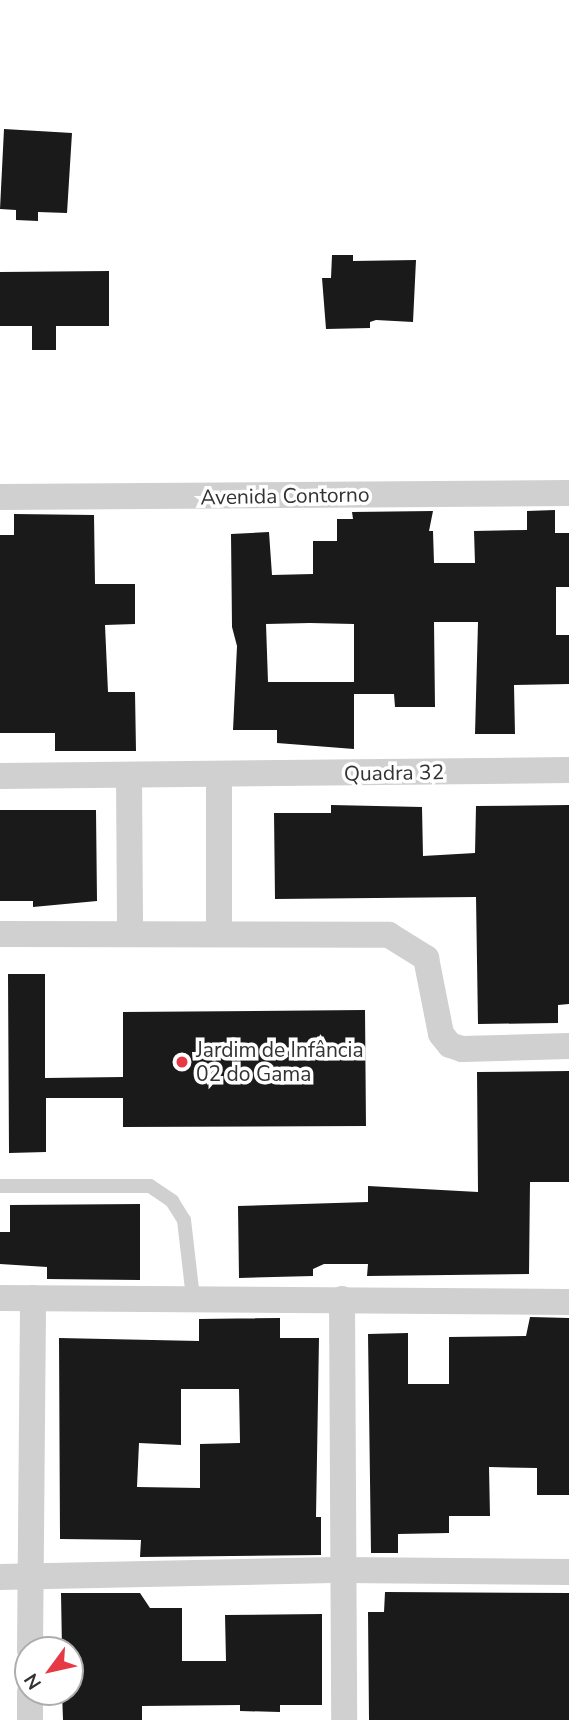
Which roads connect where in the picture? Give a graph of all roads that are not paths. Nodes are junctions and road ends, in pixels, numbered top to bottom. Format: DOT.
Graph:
graph roads {
  1 [pos="569,493"];
  2 [pos="0,497"];
  3 [pos="569,769"];
  4 [pos="0,776"];
  5 [pos="129,776"];
  6 [pos="219,776"];
  7 [pos="130,931"];
  8 [pos="219,932"];
  9 [pos="0,934"];
  10 [pos="569,1046"];
  11 [pos="0,1186"];
  12 [pos="0,1298"];
  13 [pos="33,1298"];
  14 [pos="193,1298"];
  15 [pos="342,1299"];
  16 [pos="569,1302"];
  17 [pos="344,1570"];
  18 [pos="569,1572"];
  19 [pos="0,1577"];
  20 [pos="30,1577"];
  21 [pos="30,1636"];
  22 [pos="344,1720"];
  1 -- 2 [label="street, Avenida Contorno"];
  3 -- 6 [label="street, Quadra 32"];
  4 -- 5 [label="street, Quadra 32"];
  5 -- 6 [label="street, Quadra 32"];
  5 -- 7 [label="street"];
  6 -- 8 [label="street"];
  7 -- 8 [label="street"];
  7 -- 9 [label="street"];
  8 -- 10 [label="street"];
  11 -- 14 [label="lane"];
  12 -- 13 [label="street"];
  13 -- 14 [label="street"];
  13 -- 20 [label="street"];
  14 -- 15 [label="street"];
  15 -- 16 [label="street"];
  15 -- 17 [label="street"];
  17 -- 18 [label="street"];
  17 -- 20 [label="street"];
  17 -- 22 [label="street"];
  19 -- 20 [label="street"];
  20 -- 21 [label="street"];
}
